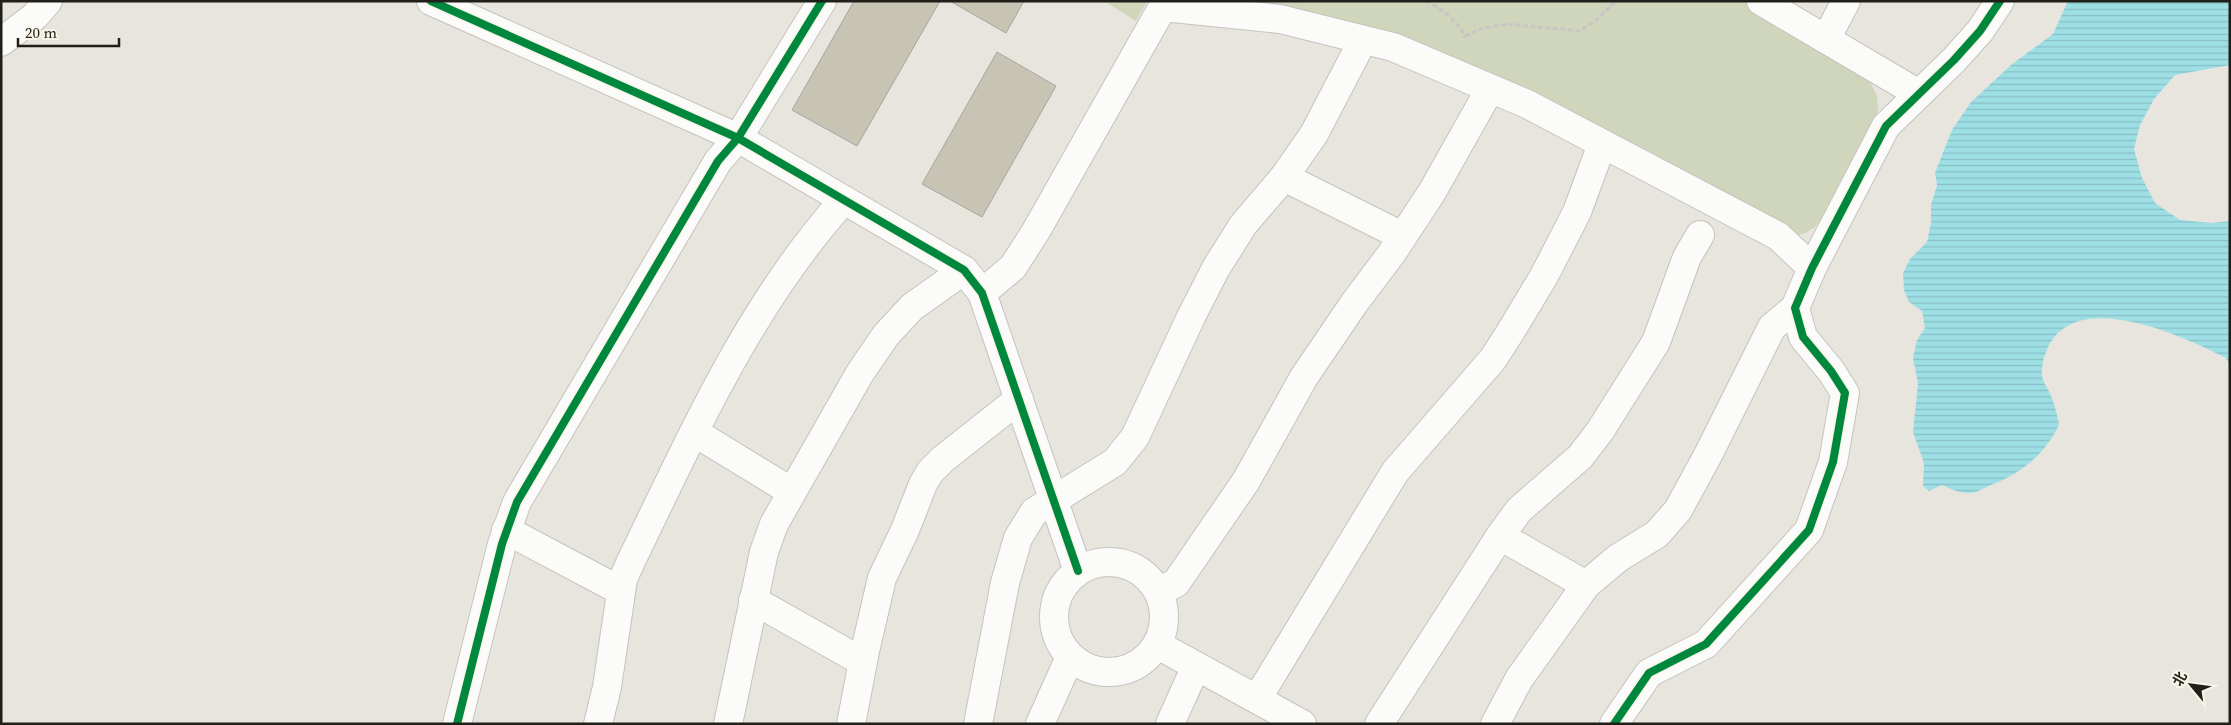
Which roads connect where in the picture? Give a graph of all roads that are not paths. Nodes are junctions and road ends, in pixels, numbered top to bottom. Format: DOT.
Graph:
graph roads {
  1 [pos="48,1"];
  2 [pos="431,1"];
  3 [pos="822,1"];
  4 [pos="1761,1"];
  5 [pos="1846,1"];
  6 [pos="2000,1"];
  7 [pos="1165,4"];
  8 [pos="1826,39"];
  9 [pos="1363,40"];
  10 [pos="1,42"];
  11 [pos="1478,83"];
  12 [pos="1919,94"];
  13 [pos="738,138"];
  14 [pos="1602,144"];
  15 [pos="1284,176"];
  16 [pos="844,200"];
  17 [pos="1700,235"];
  18 [pos="1402,236"];
  19 [pos="1812,268"];
  20 [pos="964,270"];
  21 [pos="982,293"];
  22 [pos="1795,308"];
  23 [pos="1019,399"];
  24 [pos="694,432"];
  25 [pos="792,492"];
  26 [pos="1054,500"];
  27 [pos="506,530"];
  28 [pos="1500,536"];
  29 [pos="1078,571"];
  30 [pos="1586,585"];
  31 [pos="622,591"];
  32 [pos="1158,591"];
  33 [pos="753,600"];
  34 [pos="1158,645"];
  35 [pos="1070,657"];
  36 [pos="863,662"];
  37 [pos="1196,666"];
  38 [pos="1257,699"];
  39 [pos="1288,720"];
  40 [pos="457,724"];
  41 [pos="598,724"];
  42 [pos="728,724"];
  43 [pos="851,724"];
  44 [pos="978,724"];
  45 [pos="1040,724"];
  46 [pos="1170,724"];
  47 [pos="1379,724"];
  48 [pos="1495,724"];
  49 [pos="1614,724"];
  1 -- 10 [label="street"];
  2 -- 13 [label="street"];
  3 -- 13 [label="street"];
  4 -- 8 [label="street"];
  5 -- 8 [label="street"];
  6 -- 12 [label="street"];
  7 -- 9 [label="street"];
  7 -- 21 [label="street"];
  8 -- 12 [label="street"];
  9 -- 11 [label="street"];
  9 -- 15 [label="street"];
  11 -- 14 [label="street"];
  11 -- 18 [label="street"];
  12 -- 19 [label="street"];
  13 -- 16 [label="street"];
  13 -- 27 [label="street"];
  14 -- 19 [label="street"];
  14 -- 38 [label="street"];
  15 -- 18 [label="street"];
  15 -- 26 [label="street"];
  16 -- 20 [label="street"];
  16 -- 24 [label="street"];
  17 -- 28 [label="street"];
  18 -- 32 [label="street"];
  19 -- 22 [label="street"];
  20 -- 21 [label="street"];
  20 -- 25 [label="street"];
  21 -- 23 [label="street"];
  22 -- 30 [label="street"];
  22 -- 49 [label="street"];
  23 -- 26 [label="street"];
  23 -- 36 [label="street"];
  24 -- 25 [label="street"];
  24 -- 31 [label="street"];
  25 -- 33 [label="street"];
  26 -- 29 [label="street"];
  26 -- 44 [label="street"];
  27 -- 31 [label="street"];
  27 -- 40 [label="street"];
  28 -- 30 [label="street"];
  28 -- 47 [label="street"];
  29 -- 32 [label="street"];
  29 -- 35 [label="street"];
  30 -- 48 [label="street"];
  31 -- 41 [label="street"];
  32 -- 34 [label="street"];
  33 -- 36 [label="street"];
  33 -- 42 [label="street"];
  34 -- 35 [label="street"];
  34 -- 37 [label="street"];
  35 -- 45 [label="street"];
  36 -- 43 [label="street"];
  37 -- 38 [label="street"];
  37 -- 46 [label="street"];
  38 -- 39 [label="street"];
}
